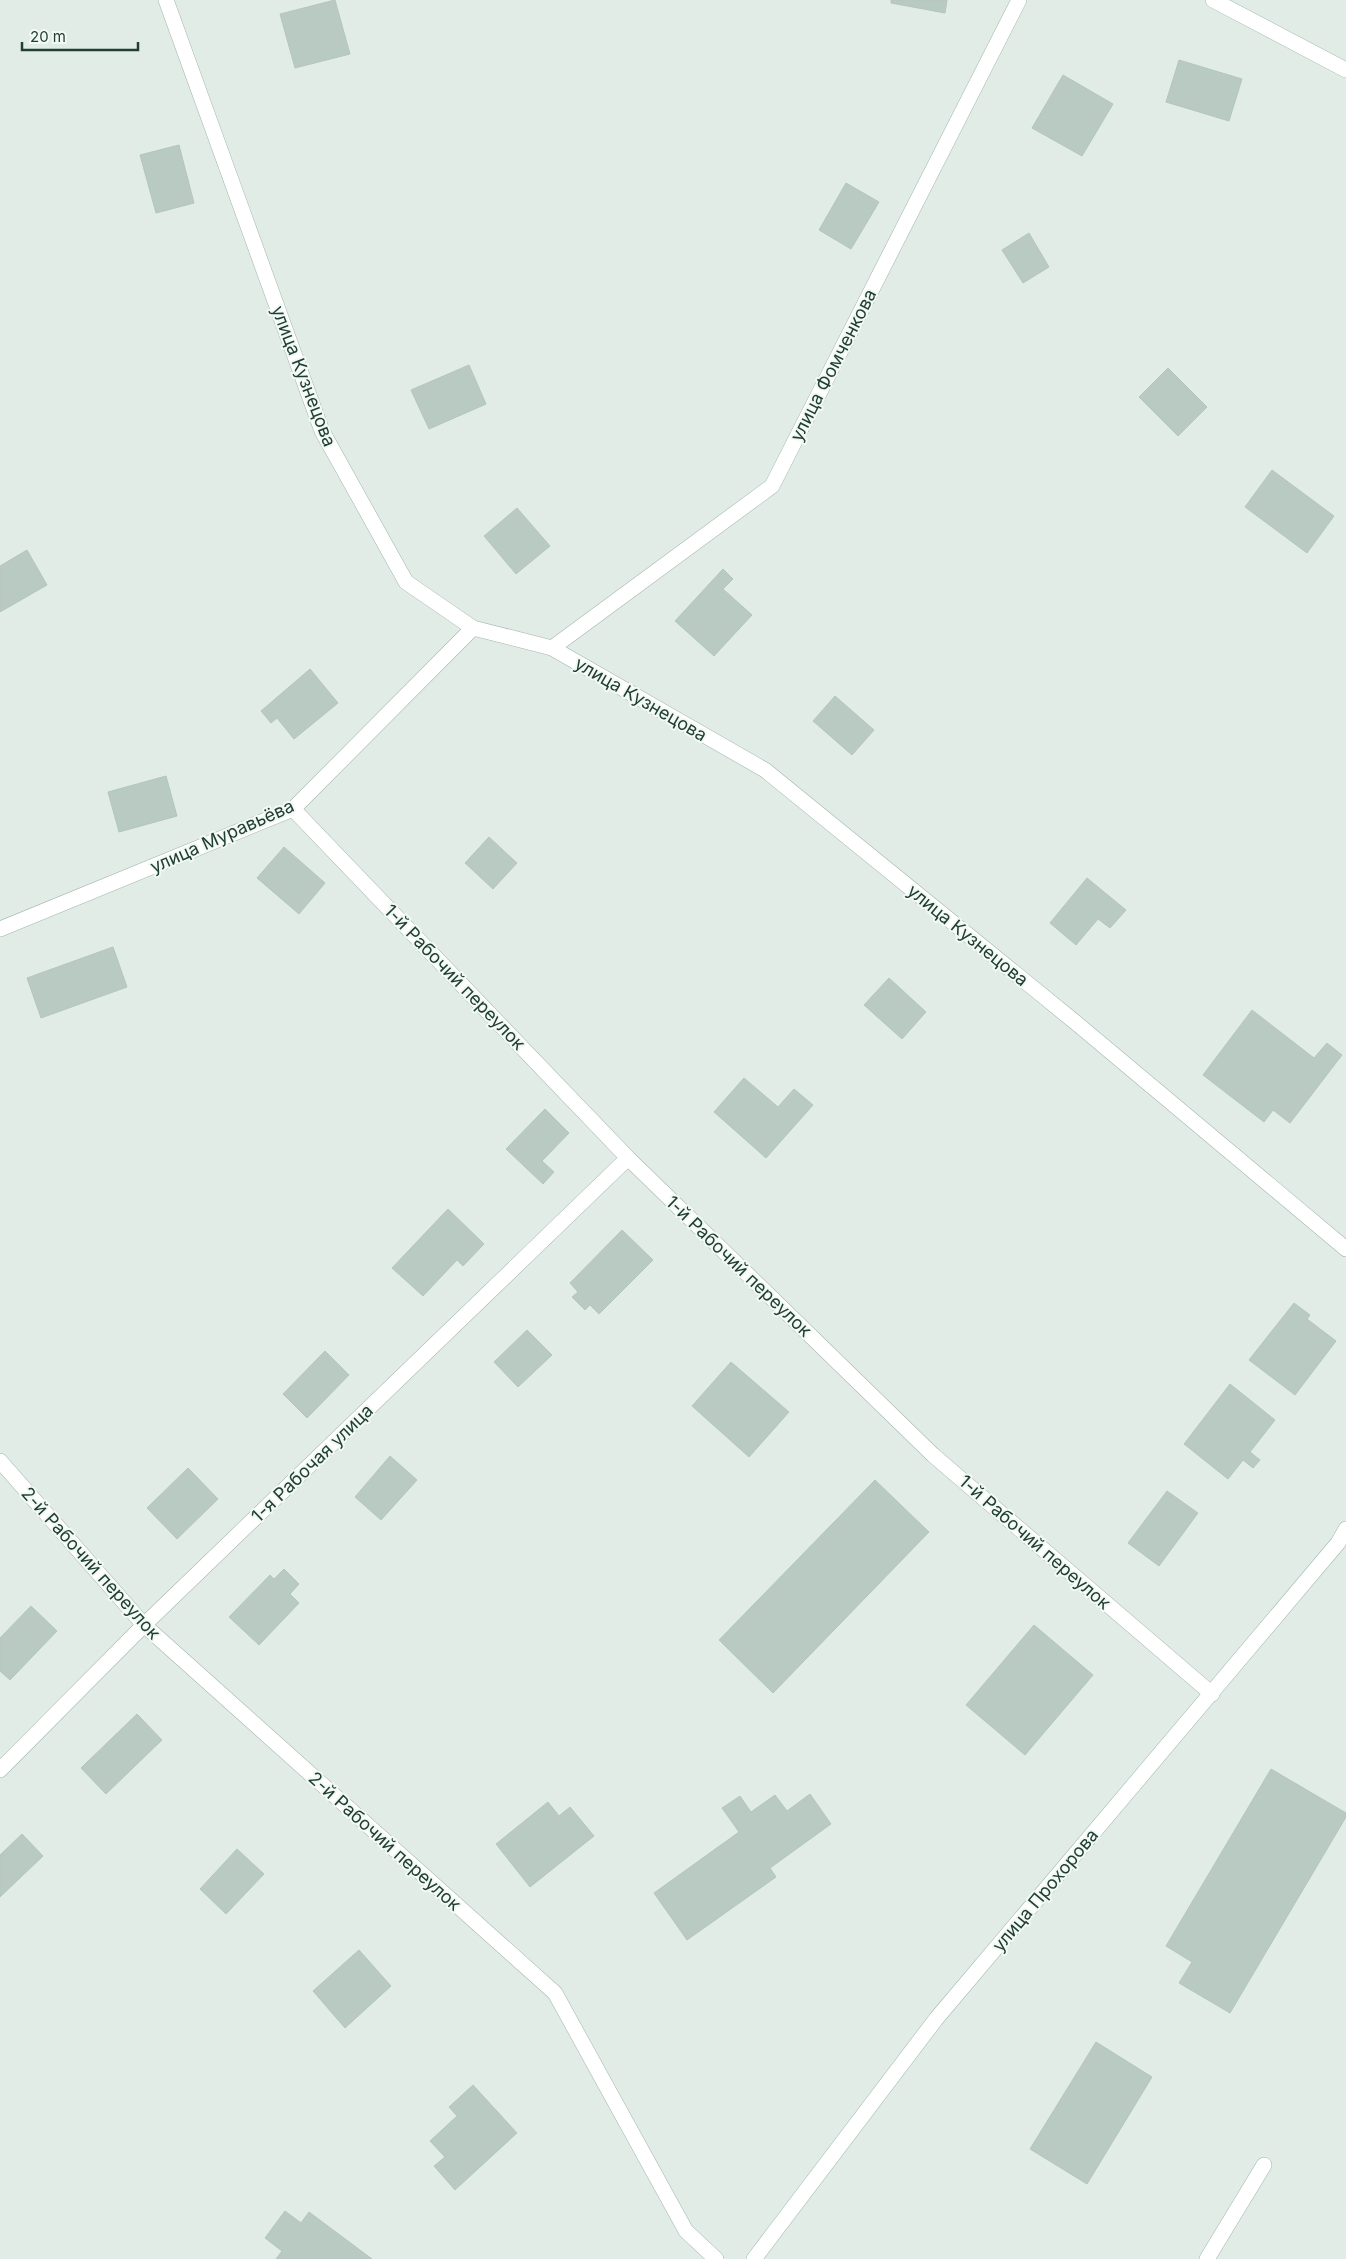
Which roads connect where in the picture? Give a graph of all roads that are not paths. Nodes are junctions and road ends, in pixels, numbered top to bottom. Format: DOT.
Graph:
graph roads {
  1 [pos="166,0"];
  2 [pos="1019,0"];
  3 [pos="1213,0"];
  4 [pos="1346,70"];
  5 [pos="473,628"];
  6 [pos="552,648"];
  7 [pos="293,809"];
  8 [pos="0,929"];
  9 [pos="628,1158"];
  10 [pos="1346,1249"];
  11 [pos="0,1461"];
  12 [pos="1346,1529"];
  13 [pos="144,1625"];
  14 [pos="1212,1694"];
  15 [pos="0,1770"];
  16 [pos="1264,2165"];
  17 [pos="716,2259"];
  18 [pos="754,2259"];
  19 [pos="1207,2259"];
  1 -- 5 [label="street, улица Кузнецова"];
  2 -- 6 [label="street, улица Фомченкова"];
  3 -- 4 [label="street"];
  5 -- 6 [label="street, улица Кузнецова"];
  5 -- 7 [label="street, улица Муравьёва"];
  6 -- 10 [label="street, улица Кузнецова"];
  7 -- 8 [label="street, улица Муравьёва"];
  7 -- 9 [label="street, 1-й Рабочий переулок"];
  9 -- 13 [label="street, 1-я Рабочая улица"];
  9 -- 14 [label="street, 1-й Рабочий переулок"];
  11 -- 13 [label="street, 2-й Рабочий переулок"];
  12 -- 14 [label="street, улица Прохорова"];
  13 -- 15 [label="street, 1-я Рабочая улица"];
  13 -- 17 [label="street, 2-й Рабочий переулок"];
  14 -- 18 [label="street, улица Прохорова"];
  16 -- 19 [label="street"];
}
